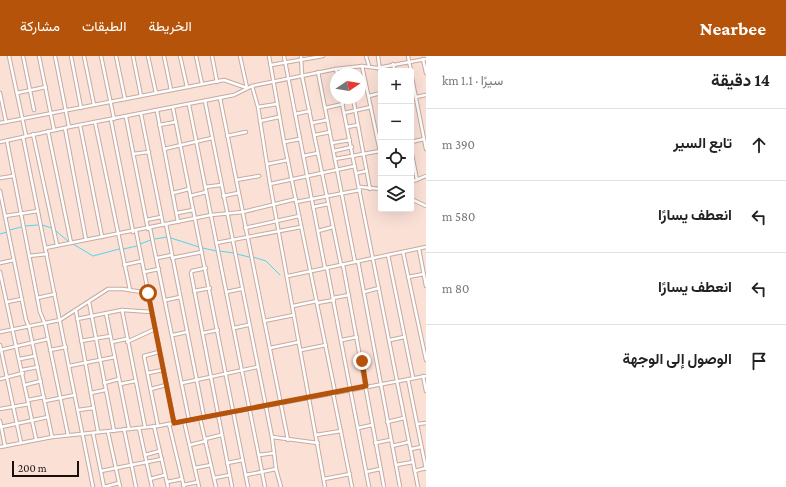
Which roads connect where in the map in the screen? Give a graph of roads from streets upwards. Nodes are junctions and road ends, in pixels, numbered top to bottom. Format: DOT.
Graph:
graph roads {
  1 [pos="9,56"];
  2 [pos="23,56"];
  3 [pos="39,56"];
  4 [pos="55,56"];
  5 [pos="71,56"];
  6 [pos="84,56"];
  7 [pos="101,56"];
  8 [pos="116,56"];
  9 [pos="133,56"];
  10 [pos="148,56"];
  11 [pos="164,56"];
  12 [pos="180,56"];
  13 [pos="196,56"];
  14 [pos="212,56"];
  15 [pos="240,56"];
  16 [pos="269,56"];
  17 [pos="284,56"];
  18 [pos="301,56"];
  19 [pos="323,56"];
  20 [pos="366,56"];
  21 [pos="378,56"];
  22 [pos="408,56"];
  23 [pos="317,57"];
  24 [pos="425,59"];
  25 [pos="301,60"];
  26 [pos="409,62"];
  27 [pos="285,63"];
  28 [pos="394,64"];
  29 [pos="271,65"];
  30 [pos="362,66"];
  31 [pos="369,66"];
  32 [pos="347,68"];
  33 [pos="379,68"];
  34 [pos="395,68"];
  35 [pos="410,68"];
  36 [pos="330,70"];
  37 [pos="318,72"];
  38 [pos="426,73"];
  39 [pos="302,76"];
  40 [pos="287,78"];
  41 [pos="217,82"];
  42 [pos="274,82"];
  43 [pos="202,84"];
  44 [pos="252,86"];
  45 [pos="46,87"];
  46 [pos="186,87"];
  47 [pos="414,87"];
  48 [pos="247,88"];
  49 [pos="30,90"];
  50 [pos="171,90"];
  51 [pos="0,93"];
  52 [pos="17,93"];
  53 [pos="156,93"];
  54 [pos="378,94"];
  55 [pos="426,95"];
  56 [pos="141,96"];
  57 [pos="369,96"];
  58 [pos="416,97"];
  59 [pos="220,98"];
  60 [pos="125,99"];
  61 [pos="204,101"];
  62 [pos="110,102"];
  63 [pos="189,104"];
  64 [pos="277,104"];
  65 [pos="343,104"];
  66 [pos="354,104"];
  67 [pos="94,105"];
  68 [pos="258,107"];
  69 [pos="371,107"];
  70 [pos="81,108"];
  71 [pos="173,108"];
  72 [pos="325,108"];
  73 [pos="34,110"];
  74 [pos="66,110"];
  75 [pos="355,110"];
  76 [pos="157,111"];
  77 [pos="310,111"];
  78 [pos="344,112"];
  79 [pos="51,113"];
  80 [pos="142,114"];
  81 [pos="295,114"];
  82 [pos="126,117"];
  83 [pos="279,117"];
  84 [pos="22,119"];
  85 [pos="112,120"];
  86 [pos="328,120"];
  87 [pos="260,121"];
  88 [pos="6,122"];
  89 [pos="95,122"];
  90 [pos="176,122"];
  91 [pos="0,123"];
  92 [pos="312,123"];
  93 [pos="80,125"];
  94 [pos="159,125"];
  95 [pos="358,125"];
  96 [pos="69,127"];
  97 [pos="347,127"];
  98 [pos="65,128"];
  99 [pos="426,128"];
  100 [pos="422,129"];
  101 [pos="54,130"];
  102 [pos="48,131"];
  103 [pos="246,132"];
  104 [pos="330,132"];
  105 [pos="33,134"];
  106 [pos="315,135"];
  107 [pos="24,136"];
  108 [pos="227,136"];
  109 [pos="378,136"];
  110 [pos="212,138"];
  111 [pos="300,139"];
  112 [pos="424,139"];
  113 [pos="350,140"];
  114 [pos="7,141"];
  115 [pos="196,141"];
  116 [pos="414,141"];
  117 [pos="0,142"];
  118 [pos="284,142"];
  119 [pos="332,143"];
  120 [pos="180,144"];
  121 [pos="352,147"];
  122 [pos="164,148"];
  123 [pos="426,149"];
  124 [pos="334,151"];
  125 [pos="378,151"];
  126 [pos="149,152"];
  127 [pos="318,153"];
  128 [pos="133,154"];
  129 [pos="364,154"];
  130 [pos="303,156"];
  131 [pos="353,156"];
  132 [pos="336,159"];
  133 [pos="288,160"];
  134 [pos="268,164"];
  135 [pos="414,165"];
  136 [pos="355,166"];
  137 [pos="338,170"];
  138 [pos="367,171"];
  139 [pos="322,173"];
  140 [pos="357,173"];
  141 [pos="13,176"];
  142 [pos="259,176"];
  143 [pos="426,176"];
  144 [pos="307,177"];
  145 [pos="0,178"];
  146 [pos="236,180"];
  147 [pos="292,180"];
  148 [pos="417,180"];
  149 [pos="414,181"];
  150 [pos="270,184"];
  151 [pos="221,185"];
  152 [pos="205,187"];
  153 [pos="189,189"];
  154 [pos="360,189"];
  155 [pos="370,189"];
  156 [pos="378,189"];
  157 [pos="0,191"];
  158 [pos="206,192"];
  159 [pos="173,193"];
  160 [pos="238,193"];
  161 [pos="342,193"];
  162 [pos="190,196"];
  163 [pos="223,196"];
  164 [pos="327,196"];
  165 [pos="311,199"];
  166 [pos="296,200"];
  167 [pos="414,200"];
  168 [pos="274,204"];
  169 [pos="328,204"];
  170 [pos="426,206"];
  171 [pos="313,207"];
  172 [pos="193,210"];
  173 [pos="38,211"];
  174 [pos="243,212"];
  175 [pos="177,213"];
  176 [pos="21,214"];
  177 [pos="227,214"];
  178 [pos="211,215"];
  179 [pos="5,216"];
  180 [pos="299,216"];
  181 [pos="161,217"];
  182 [pos="195,219"];
  183 [pos="146,220"];
  184 [pos="277,220"];
  185 [pos="178,222"];
  186 [pos="165,225"];
  187 [pos="301,227"];
  188 [pos="333,227"];
  189 [pos="149,228"];
  190 [pos="245,228"];
  191 [pos="134,231"];
  192 [pos="279,231"];
  193 [pos="318,231"];
  194 [pos="117,234"];
  195 [pos="102,237"];
  196 [pos="247,238"];
  197 [pos="86,240"];
  198 [pos="232,240"];
  199 [pos="71,243"];
  200 [pos="216,243"];
  201 [pos="58,245"];
  202 [pos="426,247"];
  203 [pos="45,248"];
  204 [pos="419,249"];
  205 [pos="202,252"];
  206 [pos="403,252"];
  207 [pos="46,254"];
  208 [pos="388,255"];
  209 [pos="29,256"];
  210 [pos="172,256"];
  211 [pos="157,258"];
  212 [pos="374,258"];
  213 [pos="14,260"];
  214 [pos="142,261"];
  215 [pos="357,262"];
  216 [pos="0,263"];
  217 [pos="124,265"];
  218 [pos="342,265"];
  219 [pos="206,268"];
  220 [pos="326,268"];
  221 [pos="159,269"];
  222 [pos="0,272"];
  223 [pos="144,272"];
  224 [pos="310,272"];
  225 [pos="424,274"];
  226 [pos="288,276"];
  227 [pos="408,277"];
  228 [pos="425,279"];
  229 [pos="1,284"];
  230 [pos="426,286"];
  231 [pos="210,288"];
  232 [pos="380,288"];
  233 [pos="241,289"];
  234 [pos="130,290"];
  235 [pos="194,290"];
  236 [pos="226,292"];
  237 [pos="364,292"];
  238 [pos="148,293"];
  239 [pos="55,294"];
  240 [pos="349,295"];
  241 [pos="180,297"];
  242 [pos="37,298"];
  243 [pos="22,299"];
  244 [pos="334,299"];
  245 [pos="166,300"];
  246 [pos="6,302"];
  247 [pos="89,302"];
  248 [pos="317,302"];
  249 [pos="293,306"];
  250 [pos="122,310"];
  251 [pos="76,311"];
  252 [pos="152,312"];
  253 [pos="106,313"];
  254 [pos="294,315"];
  255 [pos="91,316"];
  256 [pos="77,319"];
  257 [pos="60,320"];
  258 [pos="264,321"];
  259 [pos="44,324"];
  260 [pos="248,325"];
  261 [pos="29,327"];
  262 [pos="234,328"];
  263 [pos="155,329"];
  264 [pos="14,330"];
  265 [pos="218,330"];
  266 [pos="0,332"];
  267 [pos="187,332"];
  268 [pos="203,333"];
  269 [pos="420,334"];
  270 [pos="426,334"];
  271 [pos="172,335"];
  272 [pos="110,336"];
  273 [pos="357,337"];
  274 [pos="404,337"];
  275 [pos="48,339"];
  276 [pos="96,339"];
  277 [pos="342,340"];
  278 [pos="390,340"];
  279 [pos="81,341"];
  280 [pos="127,341"];
  281 [pos="32,342"];
  282 [pos="112,342"];
  283 [pos="299,342"];
  284 [pos="0,345"];
  285 [pos="326,345"];
  286 [pos="17,346"];
  287 [pos="66,347"];
  288 [pos="270,348"];
  289 [pos="0,350"];
  290 [pos="50,350"];
  291 [pos="301,350"];
  292 [pos="159,352"];
  293 [pos="35,356"];
  294 [pos="114,357"];
  295 [pos="20,359"];
  296 [pos="100,360"];
  297 [pos="426,360"];
  298 [pos="85,363"];
  299 [pos="69,366"];
  300 [pos="38,367"];
  301 [pos="257,367"];
  302 [pos="163,370"];
  303 [pos="242,370"];
  304 [pos="22,372"];
  305 [pos="148,373"];
  306 [pos="226,373"];
  307 [pos="212,376"];
  308 [pos="425,376"];
  309 [pos="7,377"];
  310 [pos="413,378"];
  311 [pos="0,379"];
  312 [pos="119,379"];
  313 [pos="196,379"];
  314 [pos="408,379"];
  315 [pos="40,381"];
  316 [pos="397,381"];
  317 [pos="104,382"];
  318 [pos="135,382"];
  319 [pos="182,383"];
  320 [pos="120,384"];
  321 [pos="381,384"];
  322 [pos="25,385"];
  323 [pos="166,385"];
  324 [pos="366,386"];
  325 [pos="151,389"];
  326 [pos="350,389"];
  327 [pos="106,390"];
  328 [pos="426,391"];
  329 [pos="334,392"];
  330 [pos="91,393"];
  331 [pos="75,395"];
  332 [pos="44,397"];
  333 [pos="60,398"];
  334 [pos="310,398"];
  335 [pos="45,401"];
  336 [pos="29,402"];
  337 [pos="280,403"];
  338 [pos="265,406"];
  339 [pos="13,407"];
  340 [pos="93,408"];
  341 [pos="0,409"];
  342 [pos="250,409"];
  343 [pos="78,410"];
  344 [pos="234,411"];
  345 [pos="218,414"];
  346 [pos="48,417"];
  347 [pos="204,417"];
  348 [pos="200,418"];
  349 [pos="404,418"];
  350 [pos="32,420"];
  351 [pos="189,420"];
  352 [pos="0,421"];
  353 [pos="184,421"];
  354 [pos="387,422"];
  355 [pos="174,423"];
  356 [pos="426,423"];
  357 [pos="17,424"];
  358 [pos="169,424"];
  359 [pos="417,424"];
  360 [pos="372,425"];
  361 [pos="156,426"];
  362 [pos="1,427"];
  363 [pos="144,427"];
  364 [pos="139,428"];
  365 [pos="358,428"];
  366 [pos="124,429"];
  367 [pos="129,429"];
  368 [pos="341,430"];
  369 [pos="114,431"];
  370 [pos="98,432"];
  371 [pos="108,432"];
  372 [pos="93,433"];
  373 [pos="82,434"];
  374 [pos="68,435"];
  375 [pos="222,435"];
  376 [pos="316,435"];
  377 [pos="52,437"];
  378 [pos="272,437"];
  379 [pos="2,438"];
  380 [pos="36,439"];
  381 [pos="206,440"];
  382 [pos="288,440"];
  383 [pos="390,440"];
  384 [pos="376,442"];
  385 [pos="409,442"];
  386 [pos="21,443"];
  387 [pos="318,443"];
  388 [pos="190,445"];
  389 [pos="5,446"];
  390 [pos="392,446"];
  391 [pos="0,447"];
  392 [pos="421,447"];
  393 [pos="411,449"];
  394 [pos="160,451"];
  395 [pos="274,452"];
  396 [pos="145,455"];
  397 [pos="258,456"];
  398 [pos="162,459"];
  399 [pos="243,460"];
  400 [pos="146,462"];
  401 [pos="413,462"];
  402 [pos="227,463"];
  403 [pos="132,464"];
  404 [pos="211,465"];
  405 [pos="396,465"];
  406 [pos="116,468"];
  407 [pos="195,468"];
  408 [pos="426,468"];
  409 [pos="276,469"];
  410 [pos="380,469"];
  411 [pos="101,471"];
  412 [pos="415,471"];
  413 [pos="262,472"];
  414 [pos="366,472"];
  415 [pos="350,474"];
  416 [pos="165,475"];
  417 [pos="230,475"];
  418 [pos="246,475"];
  419 [pos="214,478"];
  420 [pos="150,479"];
  421 [pos="182,479"];
  422 [pos="324,479"];
  423 [pos="167,482"];
  424 [pos="198,482"];
  425 [pos="120,485"];
  426 [pos="183,486"];
  427 [pos="93,487"];
  428 [pos="104,487"];
  429 [pos="136,487"];
  430 [pos="152,487"];
  431 [pos="168,487"];
  432 [pos="199,487"];
  433 [pos="216,487"];
  434 [pos="232,487"];
  435 [pos="248,487"];
  436 [pos="265,487"];
  437 [pos="281,487"];
  438 [pos="325,487"];
  439 [pos="352,487"];
  440 [pos="369,487"];
  441 [pos="384,487"];
  442 [pos="400,487"];
  443 [pos="418,487"];
  1 -- 52 [label="street"];
  2 -- 49 [label="street"];
  3 -- 45 [label="street"];
  4 -- 74 [label="street"];
  5 -- 70 [label="street"];
  6 -- 67 [label="street"];
  7 -- 62 [label="street"];
  8 -- 60 [label="street"];
  9 -- 56 [label="street"];
  10 -- 53 [label="street"];
  11 -- 50 [label="street"];
  12 -- 46 [label="street"];
  13 -- 43 [label="street"];
  14 -- 41 [label="street"];
  15 -- 48 [label="street"];
  16 -- 29 [label="street"];
  17 -- 27 [label="street"];
  18 -- 25 [label="street"];
  19 -- 23 [label="street"];
  20 -- 31 [label="street"];
  21 -- 33 [label="street"];
  22 -- 26 [label="street"];
  23 -- 25 [label="street"];
  24 -- 26 [label="street"];
  24 -- 38 [label="street"];
  25 -- 27 [label="street"];
  25 -- 39 [label="street"];
  26 -- 28 [label="street"];
  26 -- 35 [label="street"];
  27 -- 29 [label="street"];
  27 -- 40 [label="street"];
  28 -- 33 [label="street"];
  28 -- 34 [label="street"];
  29 -- 42 [label="street"];
  30 -- 31 [label="street"];
  30 -- 32 [label="street"];
  30 -- 57 [label="street"];
  31 -- 33 [label="street"];
  36 -- 37 [label="street"];
  37 -- 39 [label="street"];
  37 -- 72 [label="street"];
  39 -- 40 [label="street"];
  39 -- 77 [label="street"];
  40 -- 42 [label="street"];
  40 -- 81 [label="street"];
  41 -- 43 [label="street"];
  41 -- 48 [label="street"];
  42 -- 44 [label="street"];
  42 -- 64 [label="street"];
  43 -- 46 [label="street"];
  44 -- 48 [label="street"];
  44 -- 68 [label="street"];
  45 -- 49 [label="street"];
  45 -- 79 [label="street"];
  46 -- 50 [label="street"];
  47 -- 58 [label="street"];
  48 -- 59 [label="street"];
  49 -- 52 [label="street"];
  49 -- 73 [label="street"];
  50 -- 53 [label="street"];
  51 -- 88 [label="street"];
  52 -- 84 [label="street"];
  53 -- 56 [label="street"];
  54 -- 57 [label="street"];
  55 -- 58 [label="street"];
  56 -- 60 [label="street"];
  57 -- 69 [label="street"];
  58 -- 100 [label="street"];
  59 -- 61 [label="street"];
  59 -- 108 [label="street"];
  60 -- 62 [label="street"];
  61 -- 63 [label="street"];
  61 -- 110 [label="street"];
  62 -- 67 [label="street"];
  62 -- 85 [label="street"];
  63 -- 71 [label="street"];
  63 -- 115 [label="street"];
  64 -- 68 [label="street"];
  64 -- 83 [label="street"];
  65 -- 72 [label="street"];
  65 -- 78 [label="street"];
  66 -- 75 [label="street"];
  67 -- 70 [label="street"];
  68 -- 87 [label="street"];
  69 -- 75 [label="street"];
  69 -- 109 [label="street"];
  70 -- 74 [label="street"];
  71 -- 76 [label="street"];
  71 -- 90 [label="street"];
  72 -- 86 [label="street"];
  74 -- 79 [label="street"];
  74 -- 96 [label="street"];
  75 -- 78 [label="street"];
  75 -- 95 [label="street"];
  76 -- 80 [label="street"];
  76 -- 94 [label="street"];
  77 -- 81 [label="street"];
  77 -- 92 [label="street"];
  78 -- 97 [label="street"];
  79 -- 84 [label="street"];
  79 -- 101 [label="street"];
  80 -- 82 [label="street"];
  80 -- 126 [label="street"];
  81 -- 111 [label="street"];
  82 -- 85 [label="street"];
  82 -- 128 [label="street"];
  83 -- 87 [label="street"];
  83 -- 118 [label="street"];
  84 -- 88 [label="street"];
  84 -- 107 [label="street"];
  85 -- 89 [label="street"];
  85 -- 191 [label="street"];
  86 -- 92 [label="street"];
  86 -- 104 [label="street"];
  87 -- 134 [label="street"];
  88 -- 91 [label="street"];
  89 -- 93 [label="street"];
  89 -- 194 [label="street"];
  90 -- 94 [label="street"];
  90 -- 120 [label="street"];
  92 -- 106 [label="street"];
  93 -- 96 [label="street"];
  93 -- 195 [label="street"];
  94 -- 122 [label="street"];
  95 -- 97 [label="street"];
  95 -- 129 [label="street"];
  96 -- 98 [label="street"];
  97 -- 113 [label="street"];
  98 -- 101 [label="street"];
  98 -- 197 [label="street"];
  99 -- 100 [label="street"];
  100 -- 112 [label="street"];
  101 -- 102 [label="street"];
  102 -- 105 [label="street"];
  102 -- 199 [label="street"];
  103 -- 108 [label="street"];
  104 -- 106 [label="street"];
  104 -- 119 [label="street"];
  105 -- 107 [label="street"];
  105 -- 201 [label="street"];
  106 -- 127 [label="street"];
  107 -- 114 [label="street"];
  107 -- 173 [label="street"];
  108 -- 146 [label="street"];
  110 -- 115 [label="street"];
  110 -- 151 [label="street"];
  111 -- 118 [label="street"];
  111 -- 130 [label="street"];
  112 -- 116 [label="street"];
  112 -- 123 [label="street"];
  113 -- 119 [label="street"];
  113 -- 121 [label="street"];
  114 -- 117 [label="street"];
  114 -- 141 [label="street"];
  115 -- 120 [label="street"];
  115 -- 152 [label="street"];
  118 -- 133 [label="street"];
  119 -- 124 [label="street"];
  120 -- 122 [label="street"];
  120 -- 153 [label="street"];
  121 -- 124 [label="street"];
  121 -- 131 [label="street"];
  122 -- 159 [label="street"];
  124 -- 132 [label="street"];
  125 -- 129 [label="street"];
  126 -- 128 [label="street"];
  126 -- 181 [label="street"];
  127 -- 130 [label="street"];
  127 -- 139 [label="street"];
  128 -- 183 [label="street"];
  129 -- 131 [label="street"];
  129 -- 138 [label="street"];
  130 -- 144 [label="street"];
  131 -- 132 [label="street"];
  131 -- 136 [label="street"];
  132 -- 137 [label="street"];
  133 -- 134 [label="street"];
  133 -- 147 [label="street"];
  134 -- 150 [label="street"];
  135 -- 148 [label="street"];
  136 -- 137 [label="street"];
  136 -- 140 [label="street"];
  137 -- 139 [label="street"];
  137 -- 161 [label="street"];
  138 -- 140 [label="street"];
  138 -- 155 [label="street"];
  139 -- 144 [label="street"];
  139 -- 164 [label="street"];
  140 -- 154 [label="street"];
  141 -- 145 [label="street"];
  141 -- 176 [label="street"];
  142 -- 146 [label="street"];
  143 -- 148 [label="street"];
  144 -- 147 [label="street"];
  144 -- 165 [label="street"];
  146 -- 160 [label="street"];
  147 -- 150 [label="street"];
  147 -- 166 [label="street"];
  148 -- 149 [label="street"];
  150 -- 168 [label="street"];
  151 -- 152 [label="street"];
  151 -- 163 [label="street"];
  152 -- 158 [label="street"];
  153 -- 159 [label="street"];
  153 -- 162 [label="street"];
  154 -- 155 [label="street"];
  154 -- 161 [label="street"];
  154 -- 212 [label="street"];
  155 -- 156 [label="street"];
  157 -- 179 [label="street"];
  158 -- 162 [label="street"];
  158 -- 178 [label="street"];
  159 -- 175 [label="street"];
  160 -- 163 [label="street"];
  160 -- 174 [label="street"];
  161 -- 164 [label="street"];
  161 -- 215 [label="street"];
  162 -- 172 [label="street"];
  163 -- 177 [label="street"];
  164 -- 165 [label="street"];
  164 -- 169 [label="street"];
  165 -- 166 [label="street"];
  165 -- 171 [label="street"];
  166 -- 168 [label="street"];
  166 -- 180 [label="street"];
  167 -- 170 [label="street"];
  168 -- 174 [label="street"];
  168 -- 184 [label="street"];
  169 -- 171 [label="street"];
  169 -- 188 [label="street"];
  171 -- 193 [label="street"];
  172 -- 175 [label="street"];
  172 -- 182 [label="street"];
  173 -- 176 [label="street"];
  173 -- 203 [label="street"];
  174 -- 177 [label="street"];
  174 -- 190 [label="street"];
  175 -- 185 [label="street"];
  176 -- 179 [label="street"];
  176 -- 209 [label="street"];
  177 -- 178 [label="street"];
  177 -- 198 [label="street"];
  178 -- 182 [label="street"];
  178 -- 200 [label="street"];
  179 -- 213 [label="street"];
  180 -- 184 [label="street"];
  180 -- 187 [label="street"];
  181 -- 183 [label="street"];
  181 -- 186 [label="street"];
  182 -- 185 [label="street"];
  182 -- 205 [label="street"];
  183 -- 189 [label="street"];
  184 -- 190 [label="street"];
  184 -- 192 [label="street"];
  185 -- 186 [label="street"];
  186 -- 189 [label="street"];
  186 -- 210 [label="street"];
  187 -- 192 [label="street"];
  187 -- 224 [label="street"];
  188 -- 193 [label="street"];
  188 -- 218 [label="street"];
  189 -- 191 [label="street"];
  189 -- 211 [label="street"];
  190 -- 196 [label="street"];
  191 -- 194 [label="street"];
  191 -- 214 [label="street"];
  192 -- 196 [label="street"];
  192 -- 226 [label="street"];
  193 -- 220 [label="street"];
  194 -- 195 [label="street"];
  194 -- 217 [label="street"];
  195 -- 197 [label="street"];
  196 -- 198 [label="street"];
  196 -- 258 [label="street"];
  197 -- 199 [label="street"];
  198 -- 200 [label="street"];
  198 -- 233 [label="street"];
  199 -- 201 [label="street"];
  200 -- 236 [label="street"];
  201 -- 203 [label="street"];
  202 -- 204 [label="street"];
  203 -- 207 [label="street"];
  204 -- 206 [label="street"];
  204 -- 225 [label="street"];
  205 -- 210 [label="street"];
  205 -- 219 [label="street"];
  206 -- 208 [label="street"];
  206 -- 227 [label="street"];
  207 -- 209 [label="street"];
  207 -- 239 [label="street"];
  208 -- 212 [label="street"];
  208 -- 274 [label="street"];
  209 -- 242 [label="street"];
  210 -- 211 [label="street"];
  210 -- 241 [label="street"];
  211 -- 221 [label="street"];
  212 -- 215 [label="street"];
  212 -- 232 [label="street"];
  213 -- 216 [label="street"];
  213 -- 243 [label="street"];
  214 -- 217 [label="street"];
  214 -- 223 [label="street"];
  215 -- 218 [label="street"];
  215 -- 237 [label="street"];
  217 -- 234 [label="street"];
  218 -- 220 [label="street"];
  218 -- 240 [label="street"];
  219 -- 231 [label="street"];
  219 -- 235 [label="street"];
  220 -- 224 [label="street"];
  220 -- 244 [label="street"];
  221 -- 223 [label="street"];
  221 -- 245 [label="street"];
  222 -- 229 [label="street"];
  223 -- 238 [label="street"];
  224 -- 226 [label="street"];
  224 -- 248 [label="street"];
  225 -- 227 [label="street"];
  225 -- 228 [label="street"];
  226 -- 249 [label="street"];
  227 -- 269 [label="street"];
  228 -- 230 [label="street"];
  229 -- 246 [label="street"];
  231 -- 235 [label="street"];
  231 -- 265 [label="street"];
  232 -- 237 [label="street"];
  232 -- 278 [label="street"];
  233 -- 236 [label="street"];
  233 -- 260 [label="street"];
  234 -- 238 [label="street"];
  234 -- 247 [label="street"];
  235 -- 268 [label="street"];
  236 -- 262 [label="street"];
  237 -- 321 [label="street"];
  238 -- 252 [label="street"];
  239 -- 242 [label="street"];
  239 -- 257 [label="street"];
  240 -- 244 [label="street"];
  240 -- 273 [label="street"];
  241 -- 245 [label="street"];
  241 -- 267 [label="street"];
  242 -- 259 [label="street"];
  243 -- 246 [label="street"];
  243 -- 261 [label="street"];
  244 -- 248 [label="street"];
  244 -- 277 [label="street"];
  245 -- 271 [label="street"];
  246 -- 264 [label="street"];
  247 -- 251 [label="street"];
  247 -- 255 [label="street"];
  248 -- 249 [label="street"];
  248 -- 285 [label="street"];
  249 -- 254 [label="street"];
  250 -- 252 [label="street"];
  250 -- 253 [label="street"];
  250 -- 280 [label="street"];
  251 -- 256 [label="street"];
  251 -- 257 [label="street"];
  252 -- 263 [label="street"];
  253 -- 255 [label="street"];
  253 -- 272 [label="street"];
  254 -- 258 [label="street"];
  254 -- 283 [label="street"];
  255 -- 256 [label="street"];
  255 -- 276 [label="street"];
  256 -- 279 [label="street"];
  257 -- 259 [label="street"];
  257 -- 287 [label="street"];
  258 -- 288 [label="street"];
  259 -- 261 [label="street"];
  259 -- 275 [label="street"];
  260 -- 262 [label="street"];
  260 -- 301 [label="street"];
  261 -- 264 [label="street"];
  261 -- 281 [label="street"];
  262 -- 303 [label="street"];
  263 -- 280 [label="street"];
  263 -- 292 [label="street"];
  264 -- 266 [label="street"];
  264 -- 286 [label="street"];
  265 -- 268 [label="street"];
  265 -- 306 [label="street"];
  267 -- 271 [label="street"];
  267 -- 313 [label="street"];
  268 -- 307 [label="street"];
  269 -- 270 [label="street"];
  269 -- 297 [label="street"];
  271 -- 319 [label="street"];
  272 -- 276 [label="street"];
  272 -- 282 [label="street"];
  273 -- 277 [label="street"];
  273 -- 324 [label="street"];
  274 -- 278 [label="street"];
  274 -- 310 [label="street"];
  275 -- 281 [label="street"];
  275 -- 290 [label="street"];
  276 -- 279 [label="street"];
  276 -- 296 [label="street"];
  277 -- 326 [label="street"];
  278 -- 316 [label="street"];
  279 -- 298 [label="street"];
  280 -- 282 [label="street"];
  280 -- 318 [label="street"];
  281 -- 286 [label="street"];
  281 -- 293 [label="street"];
  282 -- 294 [label="street"];
  283 -- 288 [label="street"];
  283 -- 291 [label="street"];
  284 -- 289 [label="street"];
  285 -- 291 [label="street"];
  285 -- 329 [label="street"];
  286 -- 289 [label="street"];
  286 -- 295 [label="street"];
  287 -- 290 [label="street"];
  287 -- 299 [label="street"];
  288 -- 337 [label="street"];
  289 -- 309 [label="street"];
  290 -- 333 [label="street"];
  291 -- 334 [label="street"];
  292 -- 302 [label="street"];
  292 -- 305 [label="street"];
  293 -- 295 [label="street"];
  293 -- 300 [label="street"];
  294 -- 296 [label="street"];
  294 -- 312 [label="street"];
  295 -- 304 [label="street"];
  296 -- 298 [label="street"];
  296 -- 317 [label="street"];
  298 -- 299 [label="street"];
  298 -- 330 [label="street"];
  299 -- 331 [label="street"];
  300 -- 304 [label="street"];
  300 -- 315 [label="street"];
  301 -- 303 [label="street"];
  301 -- 338 [label="street"];
  302 -- 305 [label="street"];
  302 -- 323 [label="street"];
  303 -- 306 [label="street"];
  303 -- 342 [label="street"];
  304 -- 309 [label="street"];
  304 -- 322 [label="street"];
  305 -- 325 [label="street"];
  306 -- 307 [label="street"];
  306 -- 344 [label="street"];
  307 -- 313 [label="street"];
  307 -- 345 [label="street"];
  308 -- 310 [label="street"];
  308 -- 328 [label="street"];
  309 -- 311 [label="street"];
  309 -- 339 [label="street"];
  310 -- 314 [label="street"];
  312 -- 317 [label="street"];
  312 -- 320 [label="street"];
  313 -- 319 [label="street"];
  313 -- 347 [label="street"];
  314 -- 316 [label="street"];
  314 -- 359 [label="street"];
  315 -- 322 [label="street"];
  315 -- 332 [label="street"];
  316 -- 321 [label="street"];
  316 -- 349 [label="street"];
  317 -- 327 [label="street"];
  318 -- 320 [label="street"];
  318 -- 363 [label="street"];
  319 -- 351 [label="street"];
  320 -- 367 [label="street"];
  321 -- 324 [label="street"];
  321 -- 354 [label="street"];
  322 -- 336 [label="street"];
  323 -- 325 [label="street"];
  323 -- 355 [label="street"];
  324 -- 326 [label="street"];
  324 -- 360 [label="street"];
  325 -- 361 [label="street"];
  326 -- 329 [label="street"];
  326 -- 365 [label="street"];
  327 -- 330 [label="street"];
  327 -- 369 [label="street"];
  329 -- 334 [label="street"];
  329 -- 368 [label="street"];
  330 -- 340 [label="street"];
  331 -- 333 [label="street"];
  331 -- 343 [label="street"];
  332 -- 335 [label="street"];
  332 -- 336 [label="street"];
  333 -- 335 [label="street"];
  333 -- 374 [label="street"];
  334 -- 337 [label="street"];
  334 -- 376 [label="street"];
  335 -- 346 [label="street"];
  336 -- 339 [label="street"];
  336 -- 350 [label="street"];
  337 -- 338 [label="street"];
  337 -- 382 [label="street"];
  338 -- 342 [label="street"];
  338 -- 378 [label="street"];
  339 -- 341 [label="street"];
  339 -- 357 [label="street"];
  340 -- 343 [label="street"];
  340 -- 370 [label="street"];
  342 -- 344 [label="street"];
  342 -- 397 [label="street"];
  343 -- 373 [label="street"];
  344 -- 345 [label="street"];
  344 -- 399 [label="street"];
  345 -- 347 [label="street"];
  345 -- 375 [label="street"];
  346 -- 350 [label="street"];
  346 -- 377 [label="street"];
  347 -- 348 [label="street"];
  348 -- 351 [label="street"];
  348 -- 381 [label="street"];
  349 -- 354 [label="street"];
  349 -- 385 [label="street"];
  350 -- 357 [label="street"];
  350 -- 380 [label="street"];
  351 -- 353 [label="street"];
  352 -- 362 [label="street"];
  353 -- 355 [label="street"];
  353 -- 388 [label="street"];
  354 -- 383 [label="street"];
  355 -- 358 [label="street"];
  356 -- 359 [label="street"];
  357 -- 362 [label="street"];
  357 -- 386 [label="street"];
  358 -- 361 [label="street"];
  358 -- 421 [label="street"];
  359 -- 392 [label="street"];
  360 -- 365 [label="street"];
  360 -- 384 [label="street"];
  361 -- 363 [label="street"];
  361 -- 394 [label="street"];
  362 -- 379 [label="street"];
  363 -- 364 [label="street"];
  364 -- 367 [label="street"];
  364 -- 396 [label="street"];
  365 -- 414 [label="street"];
  366 -- 367 [label="street"];
  366 -- 369 [label="street"];
  366 -- 403 [label="street"];
  368 -- 376 [label="street"];
  368 -- 415 [label="street"];
  369 -- 371 [label="street"];
  370 -- 371 [label="street"];
  370 -- 372 [label="street"];
  371 -- 406 [label="street"];
  372 -- 373 [label="street"];
  372 -- 411 [label="street"];
  373 -- 374 [label="street"];
  373 -- 427 [label="street"];
  374 -- 377 [label="street"];
  375 -- 381 [label="street"];
  375 -- 402 [label="street"];
  376 -- 387 [label="street"];
  377 -- 380 [label="street"];
  378 -- 382 [label="street"];
  378 -- 395 [label="street"];
  379 -- 389 [label="street"];
  380 -- 386 [label="street"];
  381 -- 388 [label="street"];
  381 -- 404 [label="street"];
  382 -- 387 [label="street"];
  383 -- 384 [label="street"];
  383 -- 390 [label="street"];
  384 -- 410 [label="street"];
  385 -- 390 [label="street"];
  385 -- 393 [label="street"];
  386 -- 389 [label="street"];
  387 -- 422 [label="street"];
  388 -- 407 [label="street"];
  389 -- 391 [label="street"];
  390 -- 405 [label="street"];
  392 -- 393 [label="street"];
  392 -- 408 [label="street"];
  393 -- 401 [label="street"];
  394 -- 396 [label="street"];
  394 -- 398 [label="street"];
  395 -- 397 [label="street"];
  395 -- 409 [label="street"];
  396 -- 400 [label="street"];
  397 -- 413 [label="street"];
  398 -- 400 [label="street"];
  398 -- 416 [label="street"];
  399 -- 402 [label="street"];
  399 -- 418 [label="street"];
  400 -- 403 [label="street"];
  400 -- 420 [label="street"];
  401 -- 405 [label="street"];
  401 -- 412 [label="street"];
  402 -- 417 [label="street"];
  403 -- 406 [label="street"];
  403 -- 429 [label="street"];
  404 -- 407 [label="street"];
  404 -- 419 [label="street"];
  405 -- 442 [label="street"];
  406 -- 411 [label="street"];
  406 -- 425 [label="street"];
  407 -- 424 [label="street"];
  408 -- 412 [label="street"];
  409 -- 413 [label="street"];
  409 -- 437 [label="street"];
  410 -- 414 [label="street"];
  410 -- 441 [label="street"];
  411 -- 428 [label="street"];
  412 -- 443 [label="street"];
  413 -- 418 [label="street"];
  413 -- 436 [label="street"];
  414 -- 440 [label="street"];
  415 -- 422 [label="street"];
  415 -- 439 [label="street"];
  416 -- 420 [label="street"];
  416 -- 423 [label="street"];
  417 -- 419 [label="street"];
  417 -- 434 [label="street"];
  418 -- 435 [label="street"];
  419 -- 433 [label="street"];
  420 -- 430 [label="street"];
  421 -- 423 [label="street"];
  421 -- 426 [label="street"];
  422 -- 438 [label="street"];
  423 -- 431 [label="street"];
  424 -- 426 [label="street"];
  424 -- 432 [label="street"];
  425 -- 428 [label="street"];
}
